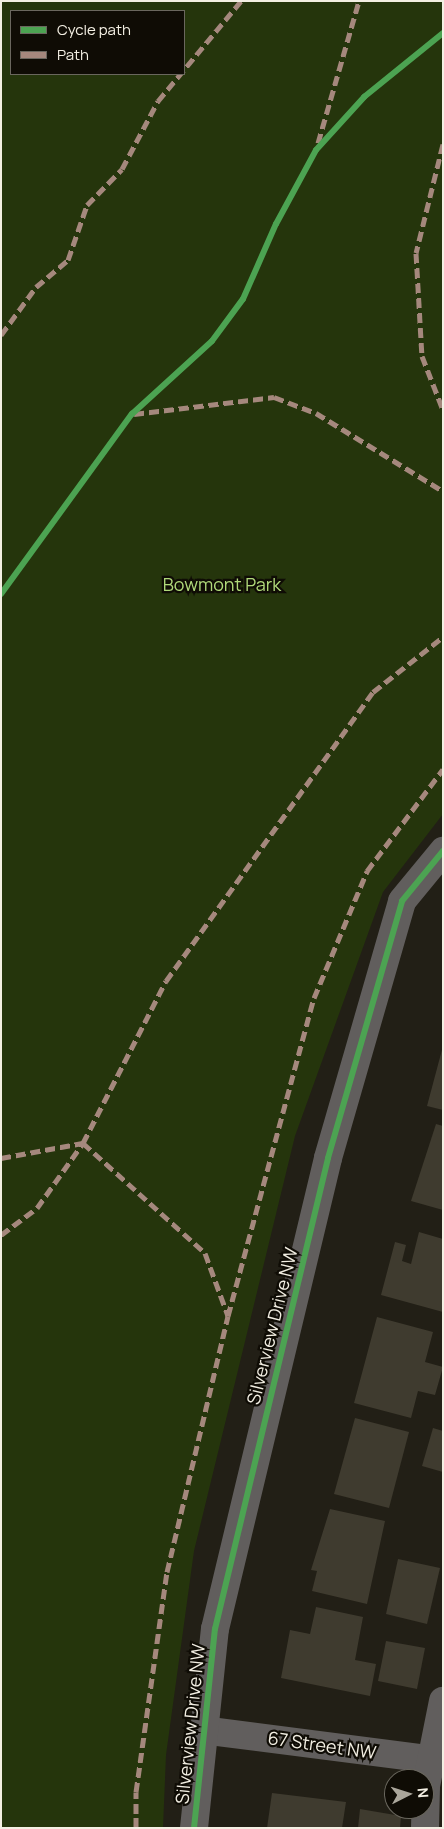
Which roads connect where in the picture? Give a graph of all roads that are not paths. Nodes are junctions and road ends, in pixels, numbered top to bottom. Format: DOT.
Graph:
graph roads {
  1 [pos="443,851"];
  2 [pos="443,1702"];
  3 [pos="202,1730"];
  4 [pos="436,1760"];
  5 [pos="194,1828"];
  6 [pos="425,1828"];
  1 -- 3 [label="street, Silverview Drive NW"];
  2 -- 4 [label="street"];
  3 -- 4 [label="street, 67 Street NW"];
  3 -- 5 [label="street, Silverview Drive NW"];
  4 -- 6 [label="street"];
}
